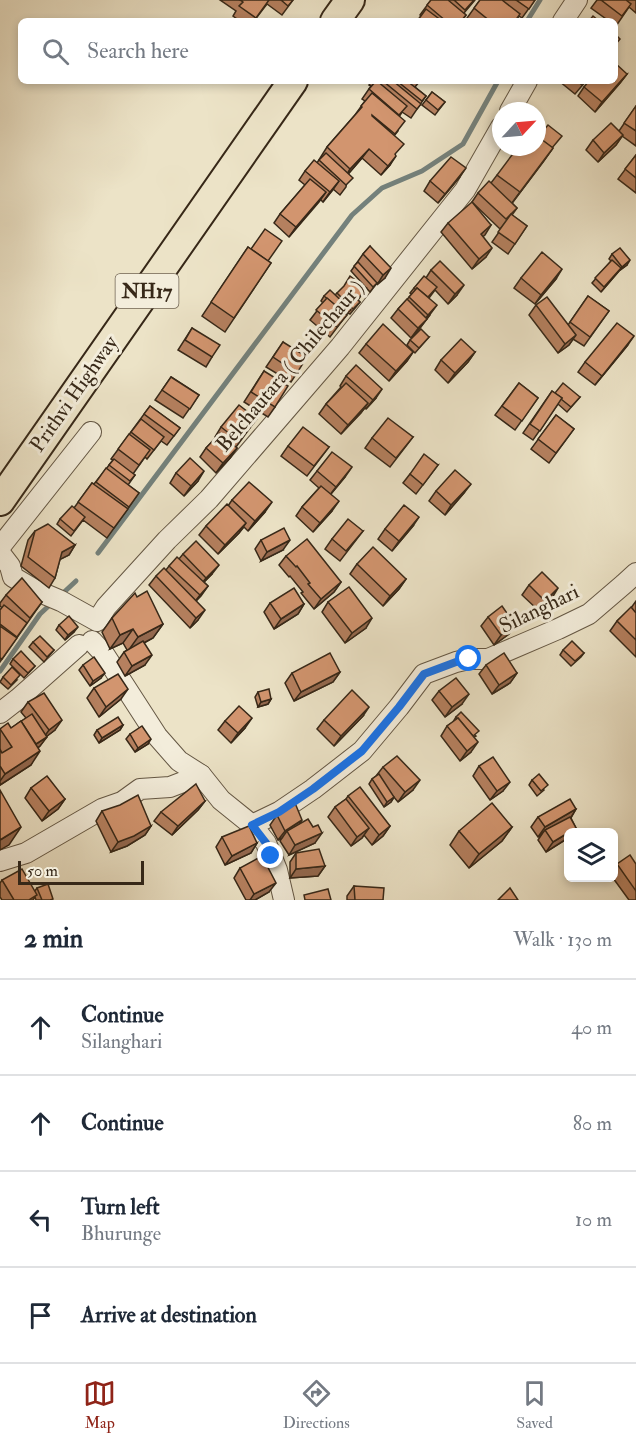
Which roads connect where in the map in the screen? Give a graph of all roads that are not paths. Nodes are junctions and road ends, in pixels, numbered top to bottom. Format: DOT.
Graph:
graph roads {
  1 [pos="350,0"];
  2 [pos="578,0"];
  3 [pos="337,18"];
  4 [pos="565,18"];
  5 [pos="291,84"];
  6 [pos="525,84"];
  7 [pos="515,102"];
  8 [pos="492,144"];
  9 [pos="91,432"];
  10 [pos="0,501"];
  11 [pos="0,547"];
  12 [pos="0,553"];
  13 [pos="636,573"];
  14 [pos="0,713"];
  15 [pos="201,775"];
  16 [pos="252,825"];
  17 [pos="0,861"];
  18 [pos="284,900"];
  1 -- 3 [label="highway"];
  2 -- 4 [label="street"];
  5 -- 10 [label="highway, Prithvi Highway / NH17"];
  6 -- 7 [label="street"];
  8 -- 12 [label="street, Belchautara ( Chilechaur )"];
  9 -- 11 [label="street"];
  13 -- 16 [label="street, Silanghari"];
  14 -- 15 [label="street"];
  15 -- 16 [label="street"];
  15 -- 17 [label="street"];
  16 -- 18 [label="street"];
}
